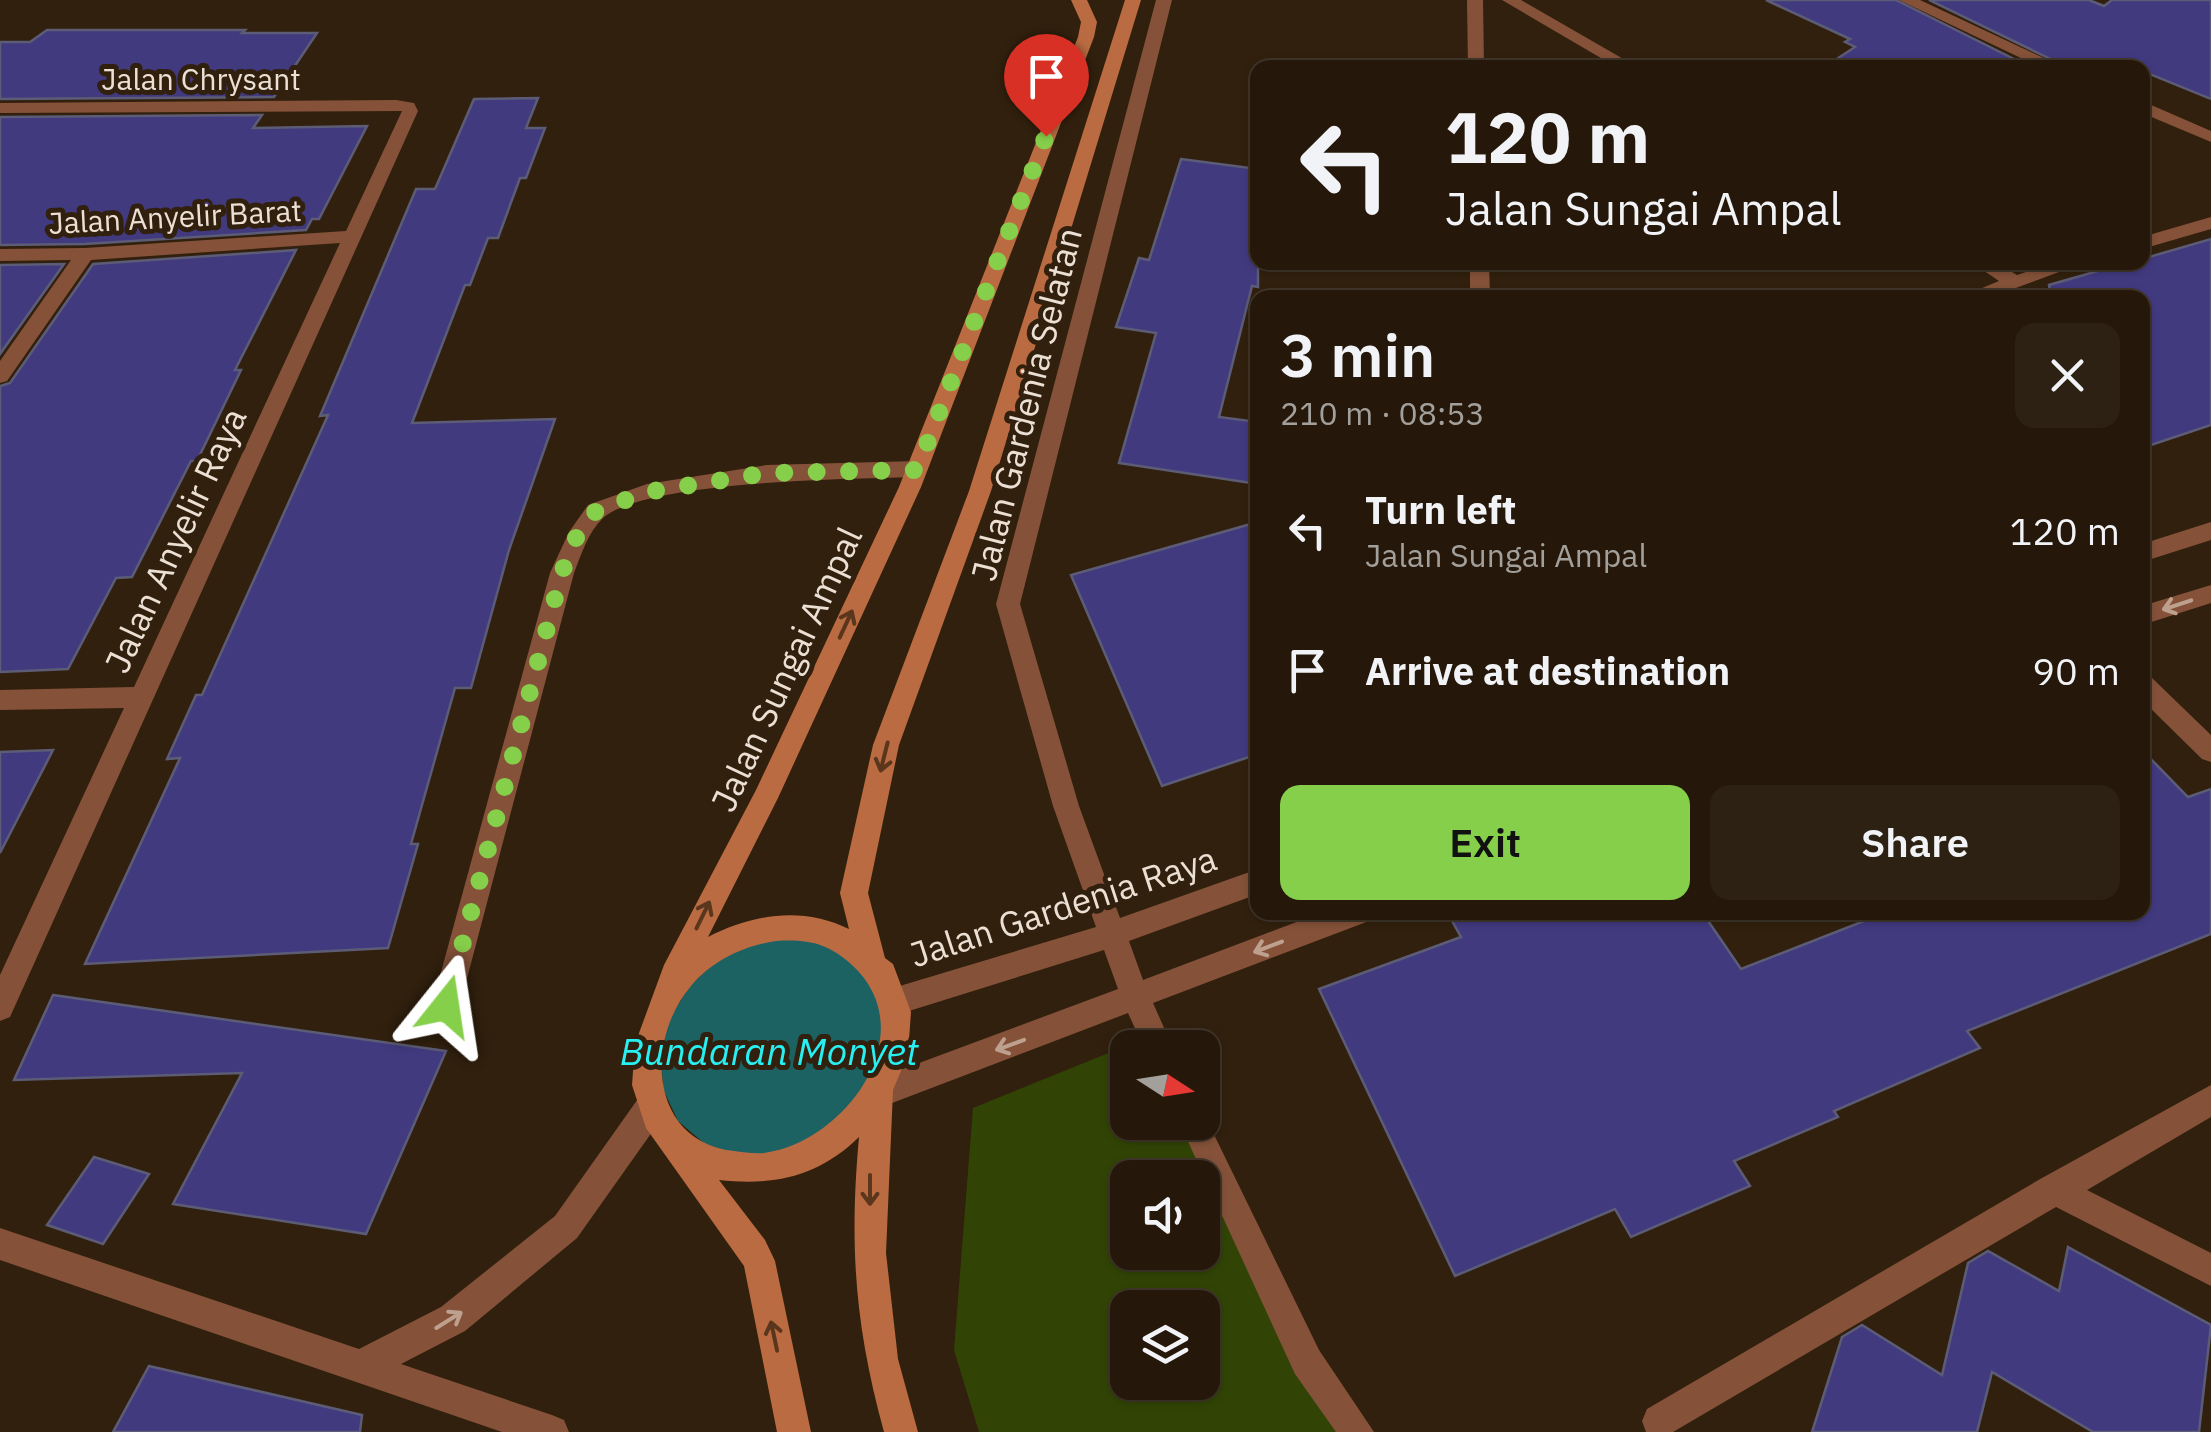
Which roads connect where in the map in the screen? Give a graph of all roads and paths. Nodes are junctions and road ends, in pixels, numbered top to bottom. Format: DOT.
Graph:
graph roads {
  1 [pos="1080,0"];
  2 [pos="1133,0"];
  3 [pos="1164,0"];
  4 [pos="1475,0"];
  5 [pos="1510,0"];
  6 [pos="1908,0"];
  7 [pos="1476,60"];
  8 [pos="1617,60"];
  9 [pos="2039,60"];
  10 [pos="403,105"];
  11 [pos="0,108"];
  12 [pos="2150,110"];
  13 [pos="2211,137"];
  14 [pos="2211,223"];
  15 [pos="352,236"];
  16 [pos="2150,241"];
  17 [pos="84,254"];
  18 [pos="0,255"];
  19 [pos="1994,270"];
  20 [pos="2049,270"];
  21 [pos="2013,281"];
  22 [pos="1988,290"];
  23 [pos="0,376"];
  24 [pos="917,470"];
  25 [pos="2211,531"];
  26 [pos="2150,550"];
  27 [pos="2211,594"];
  28 [pos="2150,613"];
  29 [pos="2150,692"];
  30 [pos="142,697"];
  31 [pos="0,700"];
  32 [pos="2211,751"];
  33 [pos="1250,884"];
  34 [pos="1338,920"];
  35 [pos="1112,935"];
  36 [pos="872,962"];
  37 [pos="1136,999"];
  38 [pos="893,1002"];
  39 [pos="661,1004"];
  40 [pos="446,1006"];
  41 [pos="0,1007"];
  42 [pos="1151,1030"];
  43 [pos="879,1093"];
  44 [pos="2211,1100"];
  45 [pos="652,1106"];
  46 [pos="1202,1140"];
  47 [pos="674,1141"];
  48 [pos="2053,1188"];
  49 [pos="0,1244"];
  50 [pos="2211,1270"];
  51 [pos="363,1365"];
  52 [pos="1659,1420"];
  53 [pos="552,1432"];
  54 [pos="794,1432"];
  55 [pos="901,1432"];
  56 [pos="1357,1432"];
  1 -- 24 [label="main road, Jalan Sungai Ampal"];
  2 -- 36 [label="main road, one-way"];
  3 -- 35 [label="street, Jalan Gardenia Selatan"];
  4 -- 7 [label="street"];
  5 -- 8 [label="street"];
  6 -- 9 [label="street"];
  10 -- 11 [label="street, Jalan Chrysant"];
  10 -- 15 [label="street, Jalan Anyelir Raya"];
  12 -- 13 [label="street"];
  14 -- 16 [label="street"];
  15 -- 17 [label="street, Jalan Anyelir Barat"];
  15 -- 30 [label="street, Jalan Anyelir Raya"];
  17 -- 18 [label="street, Jalan Anyelir Barat"];
  17 -- 23 [label="street"];
  19 -- 21 [label="street"];
  20 -- 21 [label="street"];
  21 -- 22 [label="street"];
  39 -- 24 [label="main road, Jalan Sungai Ampal, one-way"];
  24 -- 40 [label="street"];
  25 -- 26 [label="street"];
  27 -- 28 [label="street, one-way"];
  29 -- 32 [label="street"];
  30 -- 31 [label="street"];
  30 -- 41 [label="street, Jalan Anyelir Raya"];
  33 -- 35 [label="street, Jalan Gardenia Raya"];
  34 -- 37 [label="street, one-way"];
  35 -- 37 [label="street, Jalan Gardenia Selatan"];
  35 -- 38 [label="street, Jalan Gardenia Raya"];
  36 -- 38 [label="main road"];
  36 -- 39 [label="main road"];
  37 -- 42 [label="street, Jalan Gardenia Selatan"];
  37 -- 43 [label="street, one-way"];
  38 -- 43 [label="main road"];
  39 -- 45 [label="main road"];
  43 -- 47 [label="main road"];
  43 -- 55 [label="main road, one-way"];
  44 -- 48 [label="street"];
  45 -- 47 [label="main road"];
  51 -- 45 [label="street, one-way"];
  46 -- 56 [label="street"];
  54 -- 47 [label="main road, one-way"];
  48 -- 50 [label="street"];
  48 -- 52 [label="street"];
  49 -- 51 [label="street"];
  51 -- 53 [label="street"];
}
